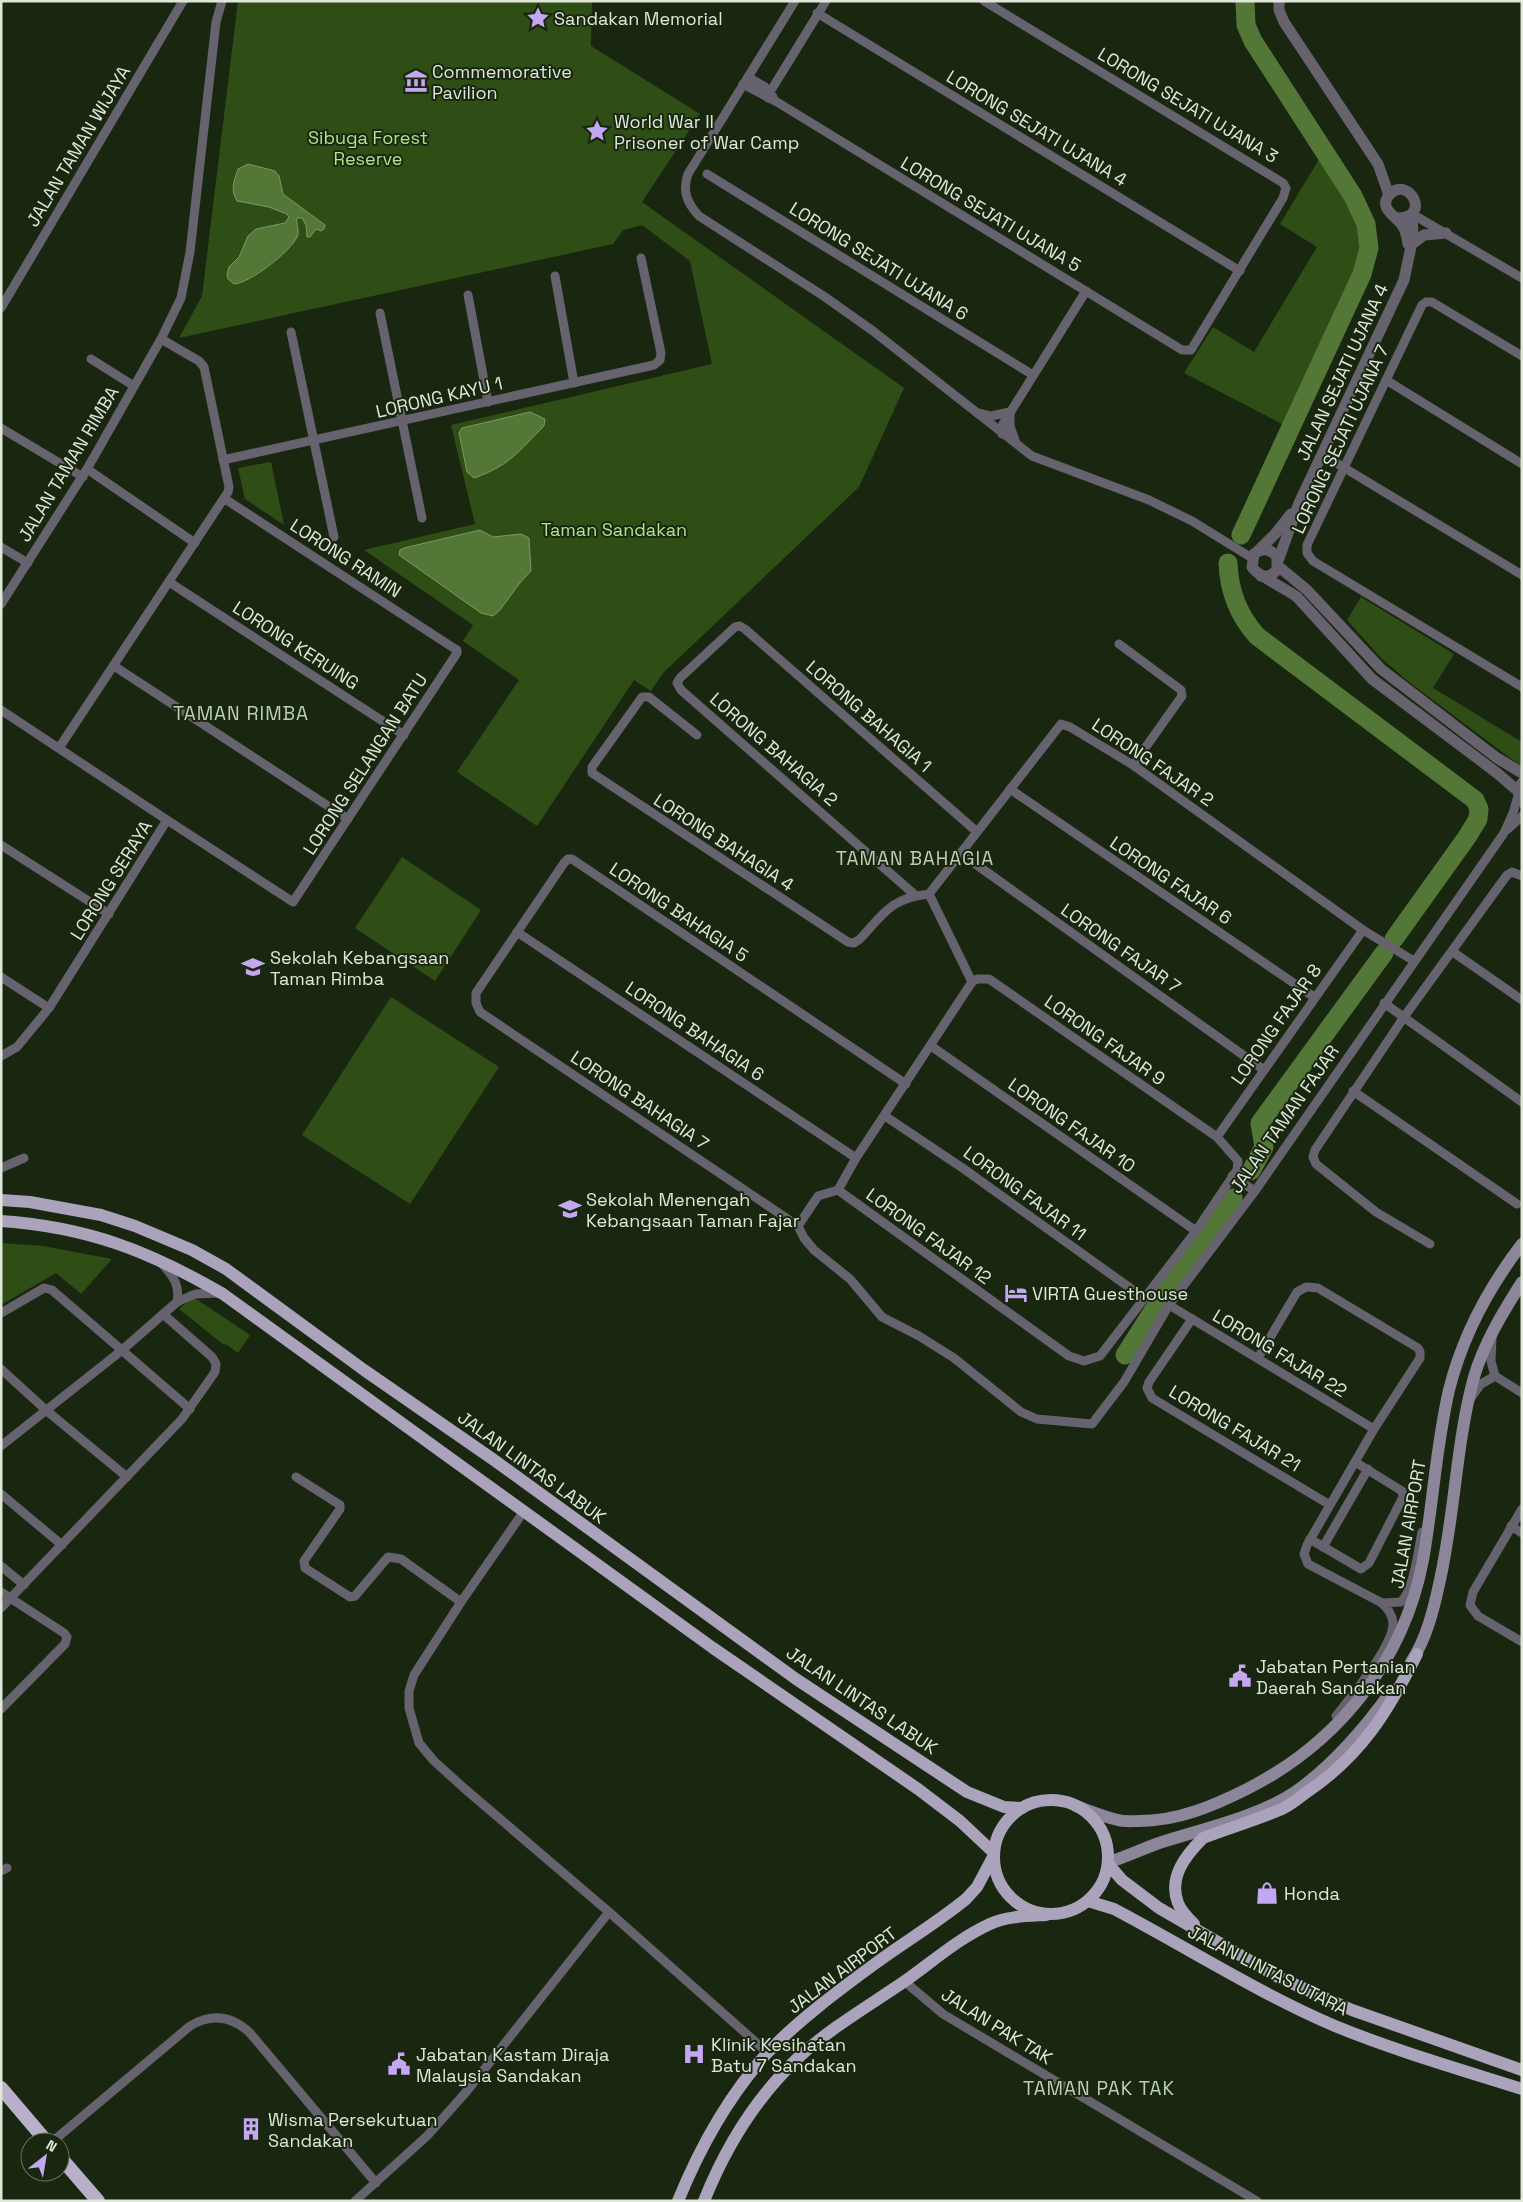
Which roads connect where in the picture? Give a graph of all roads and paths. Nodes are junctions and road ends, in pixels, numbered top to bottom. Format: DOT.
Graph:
graph roads {
  1 [pos="183,1"];
  2 [pos="222,1"];
  3 [pos="795,1"];
  4 [pos="826,1"];
  5 [pos="984,1"];
  6 [pos="1280,1"];
  7 [pos="817,13"];
  8 [pos="746,81"];
  9 [pos="769,95"];
  10 [pos="707,174"];
  11 [pos="1394,192"];
  12 [pos="1414,211"];
  13 [pos="1396,218"];
  14 [pos="1448,235"];
  15 [pos="1410,249"];
  16 [pos="641,258"];
  17 [pos="1240,270"];
  18 [pos="555,276"];
  19 [pos="1522,278"];
  20 [pos="1086,291"];
  21 [pos="468,295"];
  22 [pos="1,308"];
  23 [pos="380,313"];
  24 [pos="291,332"];
  25 [pos="161,339"];
  26 [pos="1188,352"];
  27 [pos="1522,356"];
  28 [pos="91,359"];
  29 [pos="1034,375"];
  30 [pos="1386,380"];
  31 [pos="574,383"];
  32 [pos="134,386"];
  33 [pos="488,402"];
  34 [pos="975,412"];
  35 [pos="1010,412"];
  36 [pos="402,422"];
  37 [pos="1,428"];
  38 [pos="1002,434"];
  39 [pos="314,441"];
  40 [pos="1019,447"];
  41 [pos="1323,455"];
  42 [pos="223,460"];
  43 [pos="1522,464"];
  44 [pos="1344,467"];
  45 [pos="85,473"];
  46 [pos="224,498"];
  47 [pos="1299,503"];
  48 [pos="422,518"];
  49 [pos="334,537"];
  50 [pos="195,543"];
  51 [pos="1,547"];
  52 [pos="1255,555"];
  53 [pos="28,563"];
  54 [pos="1278,563"];
  55 [pos="1522,575"];
  56 [pos="1261,576"];
  57 [pos="170,582"];
  58 [pos="1,604"];
  59 [pos="740,626"];
  60 [pos="1119,644"];
  61 [pos="449,645"];
  62 [pos="114,666"];
  63 [pos="1522,687"];
  64 [pos="1,710"];
  65 [pos="404,735"];
  66 [pos="697,735"];
  67 [pos="60,748"];
  68 [pos="1133,765"];
  69 [pos="1522,773"];
  70 [pos="1010,789"];
  71 [pos="1520,793"];
  72 [pos="1522,816"];
  73 [pos="348,819"];
  74 [pos="167,820"];
  75 [pos="976,831"];
  76 [pos="1504,833"];
  77 [pos="1,845"];
  78 [pos="960,853"];
  79 [pos="1522,876"];
  80 [pos="929,894"];
  81 [pos="915,895"];
  82 [pos="109,914"];
  83 [pos="1363,930"];
  84 [pos="517,932"];
  85 [pos="1453,952"];
  86 [pos="1414,961"];
  87 [pos="1,976"];
  88 [pos="972,982"];
  89 [pos="476,993"];
  90 [pos="1314,997"];
  91 [pos="1522,1000"];
  92 [pos="1384,1003"];
  93 [pos="49,1008"];
  94 [pos="1404,1017"];
  95 [pos="931,1046"];
  96 [pos="1,1056"];
  97 [pos="1264,1070"];
  98 [pos="906,1084"];
  99 [pos="1353,1091"];
  100 [pos="1522,1102"];
  101 [pos="885,1116"];
  102 [pos="1217,1137"];
  103 [pos="24,1158"];
  104 [pos="856,1158"];
  105 [pos="1,1168"];
  106 [pos="1232,1176"];
  107 [pos="838,1190"];
  108 [pos="1254,1190"];
  109 [pos="1,1200"];
  110 [pos="1517,1204"];
  111 [pos="1,1221"];
  112 [pos="798,1226"];
  113 [pos="1196,1231"];
  114 [pos="1430,1244"];
  115 [pos="1522,1244"];
  116 [pos="157,1258"];
  117 [pos="1522,1282"];
  118 [pos="223,1294"];
  119 [pos="1144,1298"];
  120 [pos="177,1302"];
  121 [pos="1169,1305"];
  122 [pos="1,1313"];
  123 [pos="164,1314"];
  124 [pos="1192,1318"];
  125 [pos="1492,1332"];
  126 [pos="121,1351"];
  127 [pos="1258,1358"];
  128 [pos="1,1369"];
  129 [pos="1495,1376"];
  130 [pos="1522,1393"];
  131 [pos="1469,1400"];
  132 [pos="190,1409"];
  133 [pos="47,1411"];
  134 [pos="1374,1429"];
  135 [pos="1,1446"];
  136 [pos="1355,1462"];
  137 [pos="1368,1469"];
  138 [pos="126,1477"];
  139 [pos="296,1477"];
  140 [pos="1434,1478"];
  141 [pos="1,1494"];
  142 [pos="1330,1505"];
  143 [pos="1522,1509"];
  144 [pos="524,1511"];
  145 [pos="1511,1526"];
  146 [pos="1522,1533"];
  147 [pos="1310,1539"];
  148 [pos="62,1545"];
  149 [pos="1323,1547"];
  150 [pos="1,1566"];
  151 [pos="24,1585"];
  152 [pos="1,1592"];
  153 [pos="10,1599"];
  154 [pos="461,1602"];
  155 [pos="1382,1603"];
  156 [pos="1,1608"];
  157 [pos="1522,1642"];
  158 [pos="1417,1654"];
  159 [pos="1,1709"];
  160 [pos="1289,1764"];
  161 [pos="1076,1806"];
  162 [pos="1022,1808"];
  163 [pos="993,1854"];
  164 [pos="1109,1864"];
  165 [pos="1088,1901"];
  166 [pos="609,1912"];
  167 [pos="1046,1915"];
  168 [pos="1202,1934"];
  169 [pos="904,1982"];
  170 [pos="768,2053"];
  171 [pos="1522,2070"];
  172 [pos="1,2088"];
  173 [pos="1522,2089"];
  174 [pos="1,2099"];
  175 [pos="30,2132"];
  176 [pos="38,2132"];
  177 [pos="64,2132"];
  178 [pos="70,2169"];
  179 [pos="70,2179"];
  180 [pos="376,2183"];
  181 [pos="89,2201"];
  182 [pos="98,2201"];
  183 [pos="355,2201"];
  184 [pos="678,2201"];
  185 [pos="704,2201"];
  186 [pos="1257,2201"];
  1 -- 22 [label="street, JALAN TAMAN WIJAYA"];
  2 -- 25 [label="street, JALAN TAMAN RIMBA"];
  3 -- 8 [label="street"];
  4 -- 7 [label="street"];
  5 -- 17 [label="street, LORONG SEJATI UJANA 3"];
  6 -- 11 [label="street"];
  7 -- 9 [label="street"];
  7 -- 17 [label="street, LORONG SEJATI UJANA 4"];
  8 -- 9 [label="street, LORONG SEJATI UJANA 5"];
  8 -- 34 [label="street"];
  9 -- 20 [label="street, LORONG SEJATI UJANA 5"];
  10 -- 29 [label="street, LORONG SEJATI UJANA 6"];
  11 -- 12 [label="street"];
  11 -- 13 [label="street"];
  12 -- 13 [label="street"];
  12 -- 14 [label="street"];
  12 -- 15 [label="street, JALAN SEJATI UJANA 4"];
  13 -- 15 [label="street, JALAN SEJATI UJANA 4"];
  14 -- 15 [label="street"];
  14 -- 19 [label="street"];
  15 -- 41 [label="street, JALAN SEJATI UJANA 4"];
  16 -- 31 [label="street, LORONG KAYU 1"];
  17 -- 26 [label="street, LORONG SEJATI UJANA 3"];
  18 -- 31 [label="street"];
  20 -- 26 [label="street, LORONG SEJATI UJANA 5"];
  20 -- 29 [label="street"];
  21 -- 33 [label="street"];
  23 -- 36 [label="street"];
  24 -- 39 [label="street"];
  25 -- 32 [label="street, JALAN TAMAN RIMBA"];
  25 -- 42 [label="street"];
  27 -- 30 [label="street, LORONG SEJATI UJANA 7"];
  28 -- 32 [label="street"];
  29 -- 35 [label="street"];
  30 -- 43 [label="street"];
  30 -- 44 [label="street, LORONG SEJATI UJANA 7"];
  31 -- 33 [label="street, LORONG KAYU 1"];
  32 -- 45 [label="street, JALAN TAMAN RIMBA"];
  33 -- 36 [label="street, LORONG KAYU 1"];
  34 -- 35 [label="street"];
  34 -- 38 [label="street"];
  35 -- 38 [label="street"];
  35 -- 40 [label="street"];
  36 -- 39 [label="street, LORONG KAYU 1"];
  36 -- 48 [label="street"];
  37 -- 45 [label="street"];
  38 -- 40 [label="street"];
  39 -- 42 [label="street, LORONG KAYU 1"];
  39 -- 49 [label="street"];
  40 -- 52 [label="street"];
  41 -- 44 [label="street"];
  41 -- 47 [label="street, JALAN SEJATI UJANA 4"];
  42 -- 46 [label="street"];
  44 -- 55 [label="street"];
  44 -- 63 [label="street, LORONG SEJATI UJANA 7"];
  45 -- 50 [label="street"];
  45 -- 53 [label="street, JALAN TAMAN RIMBA"];
  46 -- 50 [label="street"];
  46 -- 61 [label="street, LORONG RAMIN"];
  47 -- 52 [label="street, JALAN SEJATI UJANA 4"];
  47 -- 54 [label="street, JALAN SEJATI UJANA 4"];
  50 -- 57 [label="street"];
  51 -- 53 [label="street"];
  52 -- 54 [label="street"];
  52 -- 56 [label="street"];
  53 -- 58 [label="street, JALAN TAMAN RIMBA"];
  54 -- 56 [label="street"];
  54 -- 69 [label="street"];
  56 -- 71 [label="street"];
  57 -- 62 [label="street"];
  57 -- 65 [label="street, LORONG KERUING"];
  59 -- 75 [label="street, LORONG BAHAGIA 1"];
  59 -- 81 [label="street, LORONG BAHAGIA 2"];
  60 -- 68 [label="street"];
  61 -- 65 [label="street, LORONG SELANGAN BATU"];
  62 -- 67 [label="street"];
  62 -- 73 [label="street"];
  64 -- 67 [label="street, LORONG SERAYA"];
  65 -- 73 [label="street, LORONG SELANGAN BATU"];
  66 -- 81 [label="street, LORONG BAHAGIA 4"];
  67 -- 74 [label="street, LORONG SERAYA"];
  68 -- 70 [label="street, LORONG FAJAR 2"];
  68 -- 83 [label="street, LORONG FAJAR 2"];
  70 -- 75 [label="street, LORONG FAJAR 2"];
  70 -- 90 [label="street, LORONG FAJAR 6"];
  71 -- 76 [label="street"];
  72 -- 76 [label="street"];
  73 -- 74 [label="street, LORONG SELANGAN BATU"];
  74 -- 82 [label="street, LORONG SERAYA"];
  75 -- 78 [label="street, LORONG FAJAR 2"];
  76 -- 86 [label="street, JALAN TAMAN FAJAR"];
  77 -- 82 [label="street"];
  78 -- 80 [label="street, LORONG FAJAR 2"];
  78 -- 97 [label="street, LORONG FAJAR 7"];
  79 -- 85 [label="street"];
  80 -- 81 [label="street"];
  80 -- 88 [label="street"];
  82 -- 93 [label="street, LORONG SERAYA"];
  83 -- 86 [label="street, LORONG FAJAR 2"];
  83 -- 90 [label="street, LORONG FAJAR 8"];
  84 -- 89 [label="street, LORONG BAHAGIA 5"];
  84 -- 98 [label="street, LORONG BAHAGIA 5"];
  84 -- 104 [label="street, LORONG BAHAGIA 6"];
  85 -- 91 [label="street"];
  85 -- 94 [label="street"];
  86 -- 92 [label="street, JALAN TAMAN FAJAR"];
  87 -- 93 [label="street"];
  88 -- 95 [label="street"];
  88 -- 102 [label="street, LORONG FAJAR 9"];
  89 -- 112 [label="street, LORONG BAHAGIA 7"];
  90 -- 97 [label="street, LORONG FAJAR 8"];
  92 -- 94 [label="street"];
  92 -- 108 [label="street, JALAN TAMAN FAJAR"];
  93 -- 96 [label="street, LORONG SERAYA"];
  94 -- 99 [label="street"];
  94 -- 100 [label="street"];
  95 -- 98 [label="street"];
  95 -- 113 [label="street, LORONG FAJAR 10"];
  97 -- 102 [label="street, LORONG FAJAR 8"];
  98 -- 101 [label="street"];
  99 -- 110 [label="street"];
  99 -- 114 [label="street"];
  101 -- 104 [label="street"];
  101 -- 119 [label="street, LORONG FAJAR 11"];
  102 -- 106 [label="street"];
  103 -- 105 [label="street"];
  104 -- 107 [label="street"];
  106 -- 108 [label="street"];
  106 -- 113 [label="street, LORONG FAJAR 12"];
  107 -- 112 [label="street, LORONG FAJAR 12"];
  107 -- 119 [label="street, LORONG FAJAR 12"];
  108 -- 121 [label="street, JALAN TAMAN FAJAR"];
  109 -- 162 [label="main road, JALAN LINTAS LABUK"];
  111 -- 116 [label="main road"];
  112 -- 121 [label="street, JALAN TAMAN FAJAR"];
  113 -- 119 [label="street, LORONG FAJAR 12"];
  115 -- 140 [label="main road, JALAN AIRPORT"];
  116 -- 118 [label="main road"];
  116 -- 120 [label="street"];
  117 -- 125 [label="main road"];
  118 -- 120 [label="street"];
  118 -- 144 [label="main road"];
  120 -- 123 [label="street"];
  121 -- 124 [label="street, LORONG FAJAR 22"];
  122 -- 126 [label="street"];
  123 -- 126 [label="street"];
  123 -- 132 [label="street"];
  124 -- 127 [label="street, LORONG FAJAR 22"];
  124 -- 142 [label="street, LORONG FAJAR 21"];
  125 -- 129 [label="street"];
  125 -- 131 [label="main road"];
  126 -- 132 [label="street"];
  126 -- 133 [label="street"];
  127 -- 134 [label="street, LORONG FAJAR 22"];
  127 -- 134 [label="street"];
  128 -- 133 [label="street"];
  129 -- 130 [label="street"];
  129 -- 131 [label="street"];
  131 -- 158 [label="main road"];
  132 -- 138 [label="street"];
  133 -- 135 [label="street"];
  133 -- 138 [label="street"];
  134 -- 136 [label="street"];
  136 -- 137 [label="street"];
  136 -- 142 [label="street"];
  137 -- 149 [label="street"];
  137 -- 149 [label="street"];
  138 -- 148 [label="street"];
  139 -- 154 [label="street"];
  140 -- 155 [label="street"];
  140 -- 160 [label="main road, JALAN AIRPORT"];
  141 -- 148 [label="street"];
  142 -- 147 [label="street"];
  143 -- 145 [label="street"];
  144 -- 154 [label="street"];
  144 -- 163 [label="main road"];
  145 -- 146 [label="street"];
  145 -- 157 [label="street"];
  147 -- 149 [label="street"];
  147 -- 155 [label="street"];
  148 -- 151 [label="street"];
  150 -- 151 [label="street"];
  151 -- 153 [label="street"];
  152 -- 153 [label="street"];
  153 -- 156 [label="street"];
  153 -- 159 [label="street"];
  154 -- 166 [label="street"];
  155 -- 160 [label="street"];
  158 -- 164 [label="main road"];
  158 -- 168 [label="main road"];
  160 -- 161 [label="main road, JALAN AIRPORT"];
  161 -- 162 [label="main road"];
  161 -- 164 [label="main road"];
  162 -- 163 [label="main road"];
  163 -- 167 [label="main road"];
  163 -- 170 [label="main road, JALAN AIRPORT"];
  164 -- 165 [label="main road"];
  164 -- 168 [label="main road, JALAN LINTAS UTARA"];
  165 -- 167 [label="main road"];
  165 -- 173 [label="main road, JALAN LINTAS UTARA"];
  166 -- 170 [label="street"];
  166 -- 180 [label="street"];
  167 -- 169 [label="main road"];
  168 -- 171 [label="main road, JALAN LINTAS UTARA"];
  169 -- 185 [label="main road"];
  169 -- 186 [label="street, JALAN PAK TAK"];
  170 -- 184 [label="main road, JALAN AIRPORT"];
  172 -- 176 [label="highway"];
  174 -- 175 [label="highway"];
  177 -- 180 [label="street"];
  178 -- 182 [label="highway"];
  179 -- 181 [label="highway"];
  180 -- 183 [label="street"];
}
